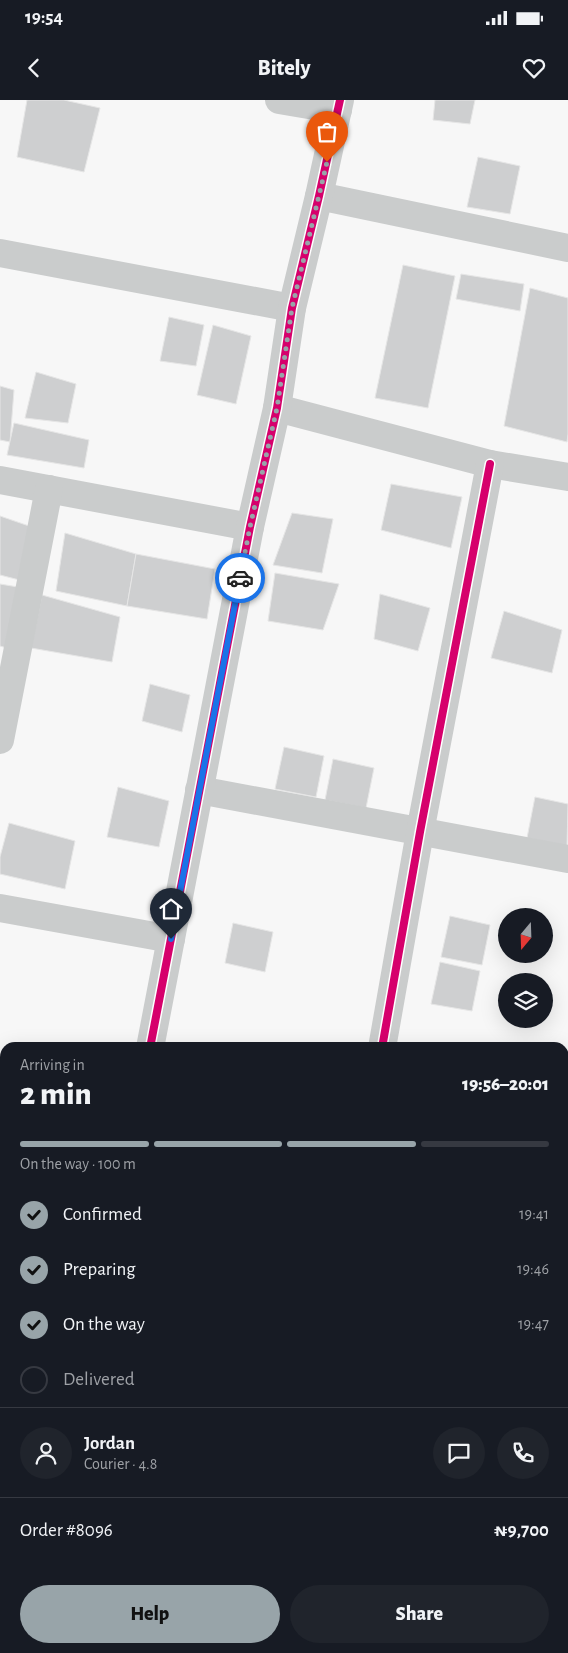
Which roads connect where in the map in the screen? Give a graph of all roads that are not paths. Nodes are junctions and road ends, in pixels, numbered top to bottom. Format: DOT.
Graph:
graph roads {
  1 [pos="279,100"];
  2 [pos="339,105"];
  3 [pos="319,196"];
  4 [pos="568,248"];
  5 [pos="0,253"];
  6 [pos="292,308"];
  7 [pos="277,408"];
  8 [pos="490,464"];
  9 [pos="568,477"];
  10 [pos="0,480"];
  11 [pos="49,489"];
  12 [pos="250,527"];
  13 [pos="0,740"];
  14 [pos="200,790"];
  15 [pos="420,832"];
  16 [pos="568,859"];
  17 [pos="0,908"];
  18 [pos="171,939"];
  19 [pos="151,1042"];
  20 [pos="383,1042"];
  1 -- 2 [label="street"];
  2 -- 3 [label="street"];
  3 -- 4 [label="street"];
  3 -- 6 [label="street"];
  5 -- 6 [label="street"];
  6 -- 7 [label="street"];
  7 -- 8 [label="street"];
  7 -- 12 [label="street"];
  8 -- 9 [label="street"];
  8 -- 15 [label="street"];
  10 -- 11 [label="street"];
  11 -- 12 [label="street"];
  11 -- 13 [label="street"];
  12 -- 14 [label="street"];
  14 -- 15 [label="street"];
  14 -- 18 [label="street"];
  15 -- 16 [label="street"];
  15 -- 20 [label="street"];
  17 -- 18 [label="street"];
  18 -- 19 [label="street"];
}
